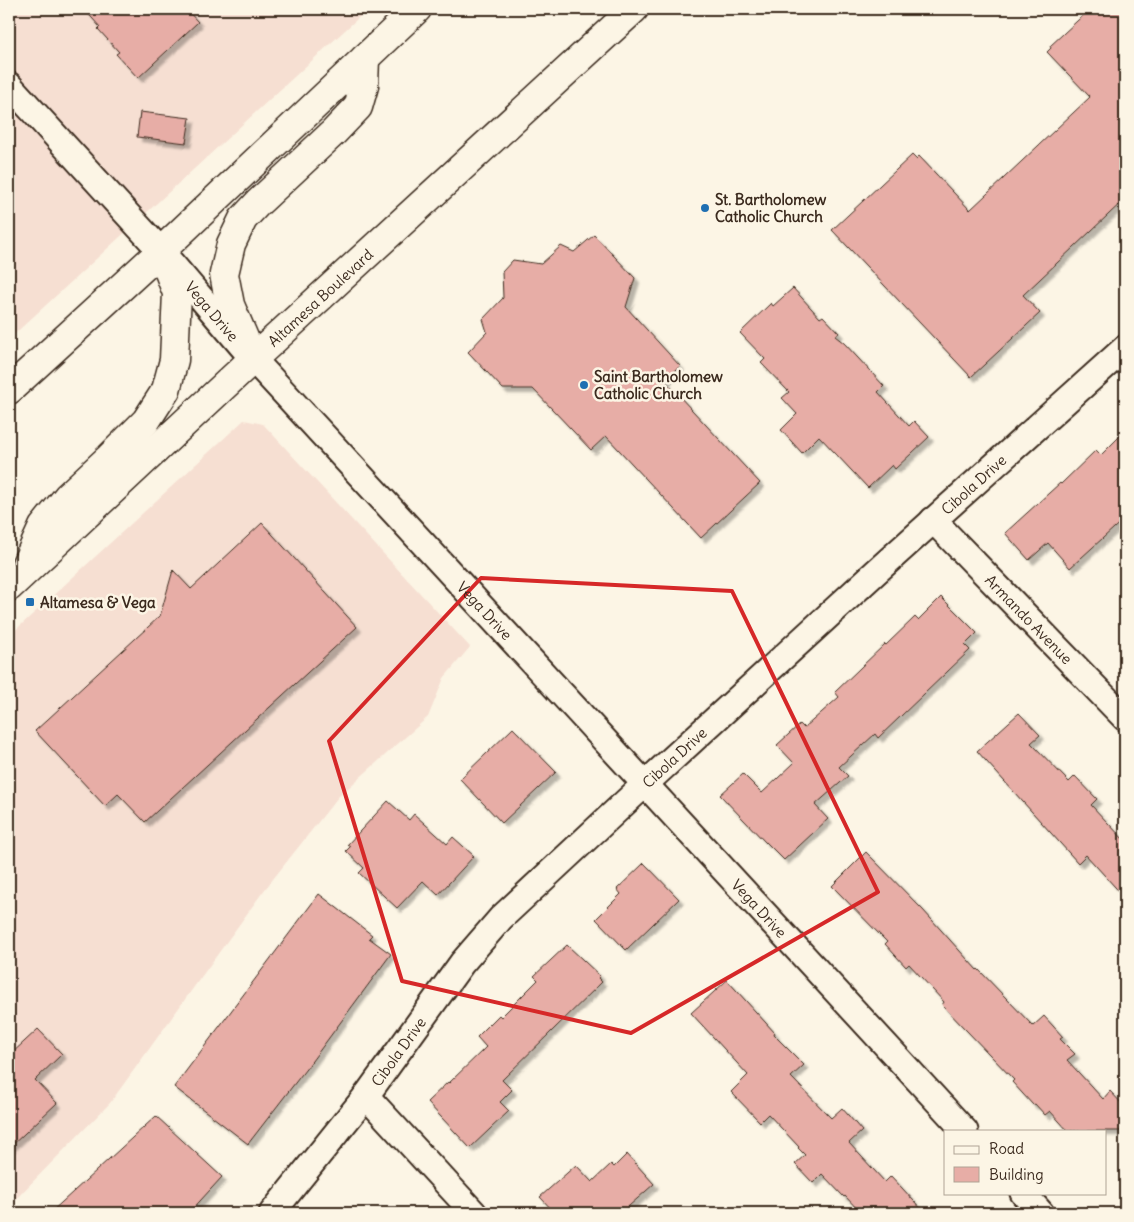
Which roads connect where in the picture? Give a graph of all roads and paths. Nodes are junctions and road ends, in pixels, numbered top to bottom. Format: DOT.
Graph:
graph roads {
  1 [pos="417,9"];
  2 [pos="634,9"];
  3 [pos="365,58"];
  4 [pos="9,85"];
  5 [pos="161,251"];
  6 [pos="1125,348"];
  7 [pos="253,359"];
  8 [pos="9,390"];
  9 [pos="933,520"];
  10 [pos="14,582"];
  11 [pos="1125,718"];
  12 [pos="645,784"];
  13 [pos="366,1096"];
  14 [pos="964,1130"];
  15 [pos="1024,1194"];
  16 [pos="272,1213"];
  17 [pos="474,1213"];
  18 [pos="1042,1213"];
  1 -- 3 [label="main road"];
  2 -- 7 [label="main road, Altamesa Boulevard"];
  3 -- 5 [label="main road"];
  3 -- 7 [label="main road"];
  4 -- 5 [label="street, Vega Drive"];
  5 -- 7 [label="street, Vega Drive"];
  5 -- 8 [label="main road"];
  5 -- 10 [label="main road"];
  6 -- 9 [label="street, Cibola Drive"];
  7 -- 10 [label="main road, Altamesa Boulevard"];
  7 -- 12 [label="street, Vega Drive"];
  9 -- 11 [label="street, Armando Avenue"];
  9 -- 12 [label="street, Cibola Drive"];
  12 -- 13 [label="street, Cibola Drive"];
  12 -- 14 [label="street, Vega Drive"];
  13 -- 16 [label="street, Cibola Drive"];
  13 -- 17 [label="street"];
  15 -- 18 [label="street"];
}
